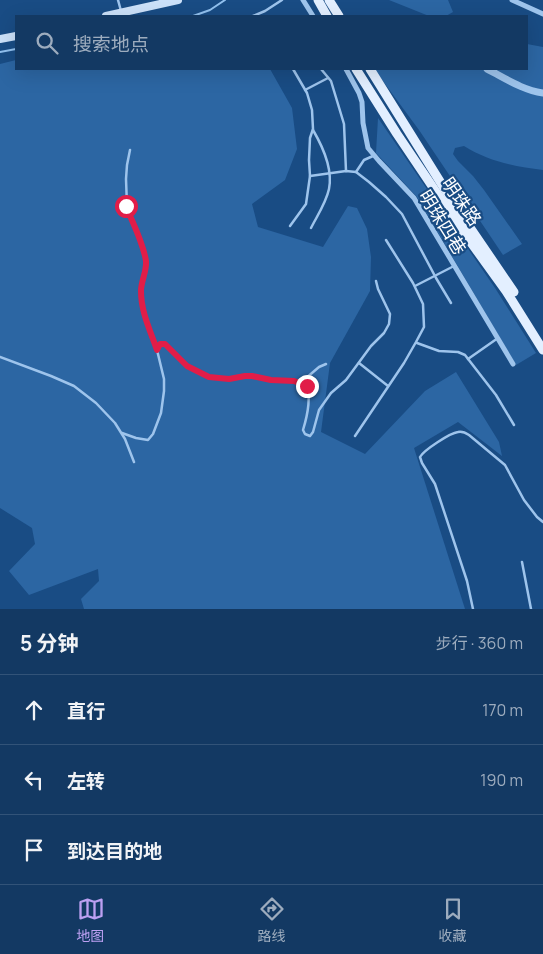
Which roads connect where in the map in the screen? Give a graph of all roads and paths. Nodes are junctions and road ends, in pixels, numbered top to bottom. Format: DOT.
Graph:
graph roads {
  1 [pos="118,0"];
  2 [pos="178,0"];
  3 [pos="271,0"];
  4 [pos="282,0"];
  5 [pos="303,0"];
  6 [pos="318,0"];
  7 [pos="330,0"];
  8 [pos="512,0"];
  9 [pos="274,5"];
  10 [pos="122,13"];
  11 [pos="543,14"];
  12 [pos="111,15"];
  13 [pos="255,15"];
  14 [pos="312,15"];
  15 [pos="326,15"];
  16 [pos="338,15"];
  17 [pos="15,36"];
  18 [pos="0,39"];
  19 [pos="295,70"];
  20 [pos="323,70"];
  21 [pos="347,70"];
  22 [pos="357,70"];
  23 [pos="371,70"];
  24 [pos="489,70"];
  25 [pos="329,78"];
  26 [pos="305,90"];
  27 [pos="543,93"];
  28 [pos="313,128"];
  29 [pos="130,150"];
  30 [pos="374,155"];
  31 [pos="346,171"];
  32 [pos="356,172"];
  33 [pos="330,173"];
  34 [pos="310,176"];
  35 [pos="290,226"];
  36 [pos="311,228"];
  37 [pos="386,240"];
  38 [pos="454,266"];
  39 [pos="435,276"];
  40 [pos="376,281"];
  41 [pos="415,286"];
  42 [pos="452,303"];
  43 [pos="498,338"];
  44 [pos="543,339"];
  45 [pos="416,342"];
  46 [pos="157,350"];
  47 [pos="543,350"];
  48 [pos="0,357"];
  49 [pos="468,359"];
  50 [pos="359,363"];
  51 [pos="326,364"];
  52 [pos="514,364"];
  53 [pos="294,381"];
  54 [pos="388,386"];
  55 [pos="514,425"];
  56 [pos="122,433"];
  57 [pos="355,436"];
  58 [pos="134,462"];
  59 [pos="543,522"];
  60 [pos="522,562"];
  61 [pos="473,609"];
  62 [pos="531,609"];
  1 -- 10 [label="lane"];
  2 -- 10 [label="main road"];
  3 -- 9 [label="lane"];
  4 -- 9 [label="lane"];
  5 -- 14 [label="street"];
  6 -- 15 [label="main road"];
  7 -- 16 [label="main road"];
  8 -- 11 [label="street"];
  9 -- 13 [label="lane"];
  10 -- 12 [label="main road"];
  17 -- 18 [label="main road"];
  19 -- 26 [label="lane"];
  20 -- 25 [label="lane"];
  21 -- 30 [label="street, 明珠四巷"];
  22 -- 47 [label="main road, 明珠路"];
  23 -- 44 [label="main road, 明珠路"];
  24 -- 27 [label="street"];
  25 -- 26 [label="lane"];
  25 -- 31 [label="lane"];
  26 -- 28 [label="lane"];
  28 -- 33 [label="lane"];
  28 -- 34 [label="lane"];
  29 -- 46 [label="lane"];
  30 -- 32 [label="lane"];
  30 -- 38 [label="street, 明珠四巷"];
  31 -- 32 [label="lane"];
  31 -- 33 [label="lane"];
  32 -- 39 [label="lane"];
  33 -- 34 [label="lane"];
  33 -- 36 [label="lane"];
  34 -- 35 [label="lane"];
  37 -- 41 [label="lane"];
  38 -- 39 [label="lane"];
  38 -- 43 [label="street, 明珠四巷"];
  39 -- 41 [label="lane"];
  39 -- 42 [label="lane"];
  40 -- 50 [label="lane"];
  41 -- 45 [label="lane"];
  43 -- 49 [label="lane"];
  43 -- 52 [label="street, 明珠四巷"];
  45 -- 49 [label="lane"];
  45 -- 54 [label="lane"];
  46 -- 53 [label="lane"];
  46 -- 56 [label="lane"];
  48 -- 56 [label="lane"];
  49 -- 55 [label="lane"];
  50 -- 53 [label="lane"];
  50 -- 54 [label="lane"];
  51 -- 53 [label="lane"];
  54 -- 57 [label="lane"];
  56 -- 58 [label="lane"];
  59 -- 61 [label="lane"];
  60 -- 62 [label="lane"];
}
